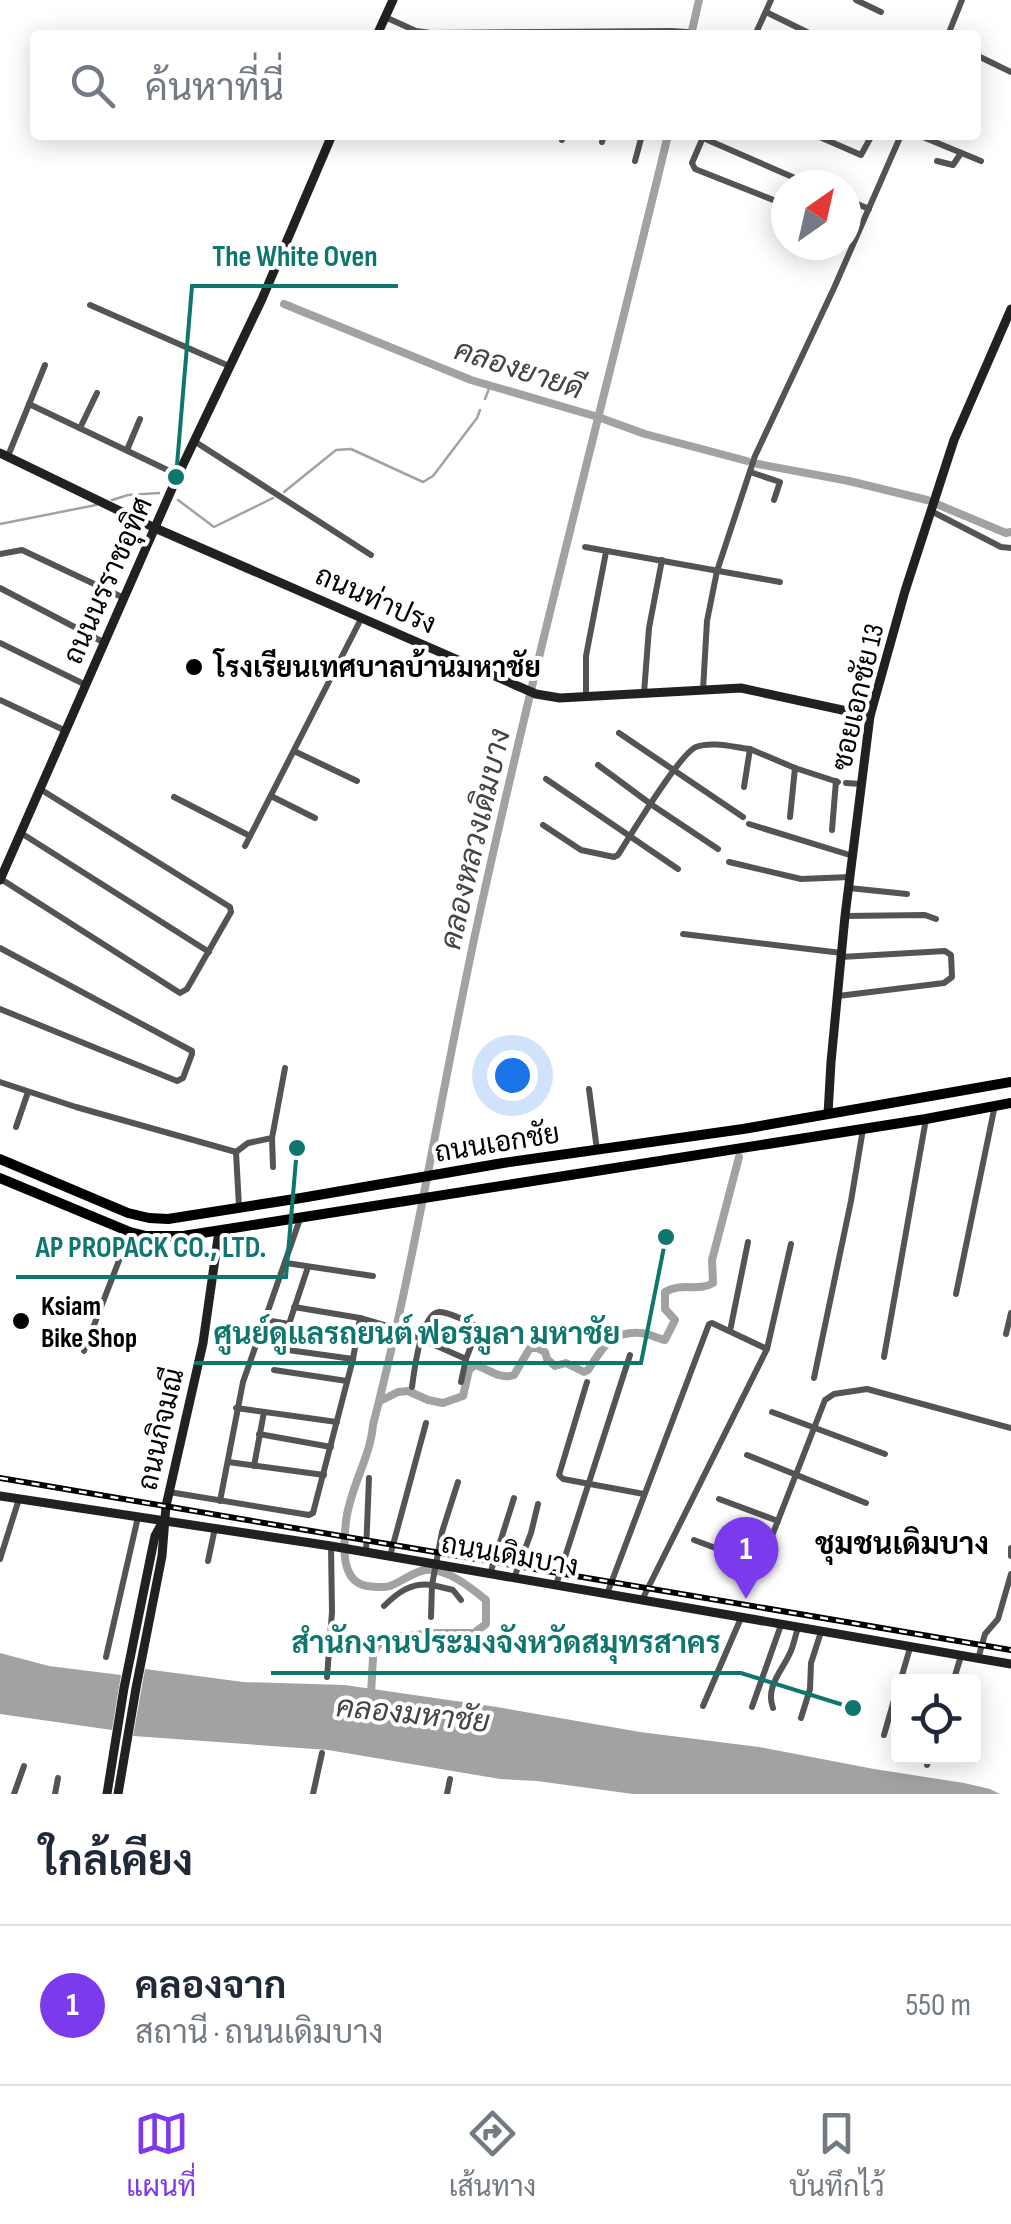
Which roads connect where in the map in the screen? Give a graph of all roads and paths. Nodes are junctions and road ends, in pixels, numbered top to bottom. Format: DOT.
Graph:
graph roads {
  1 [pos="393,0"];
  2 [pos="771,0"];
  3 [pos="856,0"];
  4 [pos="962,0"];
  5 [pos="766,12"];
  6 [pos="881,12"];
  7 [pos="385,17"];
  8 [pos="378,30"];
  9 [pos="411,30"];
  10 [pos="757,30"];
  11 [pos="804,30"];
  12 [pos="950,30"];
  13 [pos="981,58"];
  14 [pos="1011,72"];
  15 [pos="330,140"];
  16 [pos="641,140"];
  17 [pos="703,140"];
  18 [pos="710,140"];
  19 [pos="826,140"];
  20 [pos="869,140"];
  21 [pos="899,140"];
  22 [pos="930,140"];
  23 [pos="961,153"];
  24 [pos="937,160"];
  25 [pos="635,161"];
  26 [pos="980,162"];
  27 [pos="774,170"];
  28 [pos="771,199"];
  29 [pos="861,206"];
  30 [pos="869,209"];
  31 [pos="861,226"];
  32 [pos="846,260"];
  33 [pos="90,305"];
  34 [pos="1011,309"];
  35 [pos="46,365"];
  36 [pos="228,366"];
  37 [pos="96,393"];
  38 [pos="29,404"];
  39 [pos="140,419"];
  40 [pos="80,428"];
  41 [pos="194,441"];
  42 [pos="127,450"];
  43 [pos="4,455"];
  44 [pos="750,472"];
  45 [pos="178,474"];
  46 [pos="774,500"];
  47 [pos="931,511"];
  48 [pos="156,528"];
  49 [pos="586,547"];
  50 [pos="1011,548"];
  51 [pos="606,552"];
  52 [pos="0,554"];
  53 [pos="371,555"];
  54 [pos="662,560"];
  55 [pos="717,571"];
  56 [pos="780,582"];
  57 [pos="0,588"];
  58 [pos="124,598"];
  59 [pos="362,616"];
  60 [pos="0,643"];
  61 [pos="104,644"];
  62 [pos="86,685"];
  63 [pos="704,691"];
  64 [pos="644,694"];
  65 [pos="586,697"];
  66 [pos="0,700"];
  67 [pos="870,716"];
  68 [pos="66,732"];
  69 [pos="619,732"];
  70 [pos="750,749"];
  71 [pos="294,751"];
  72 [pos="598,765"];
  73 [pos="795,768"];
  74 [pos="674,769"];
  75 [pos="546,778"];
  76 [pos="357,782"];
  77 [pos="840,782"];
  78 [pos="860,784"];
  79 [pos="744,787"];
  80 [pos="40,789"];
  81 [pos="271,796"];
  82 [pos="174,797"];
  83 [pos="652,805"];
  84 [pos="790,816"];
  85 [pos="743,817"];
  86 [pos="316,818"];
  87 [pos="749,824"];
  88 [pos="543,826"];
  89 [pos="832,830"];
  90 [pos="21,833"];
  91 [pos="250,836"];
  92 [pos="630,836"];
  93 [pos="245,846"];
  94 [pos="718,850"];
  95 [pos="852,856"];
  96 [pos="729,862"];
  97 [pos="678,869"];
  98 [pos="0,879"];
  99 [pos="850,882"];
  100 [pos="907,894"];
  101 [pos="845,916"];
  102 [pos="936,920"];
  103 [pos="682,934"];
  104 [pos="0,948"];
  105 [pos="210,952"];
  106 [pos="842,955"];
  107 [pos="838,996"];
  108 [pos="0,1008"];
  109 [pos="284,1068"];
  110 [pos="0,1082"];
  111 [pos="1011,1082"];
  112 [pos="589,1088"];
  113 [pos="28,1092"];
  114 [pos="1011,1103"];
  115 [pos="994,1105"];
  116 [pos="828,1114"];
  117 [pos="926,1119"];
  118 [pos="16,1127"];
  119 [pos="864,1128"];
  120 [pos="272,1138"];
  121 [pos="597,1150"];
  122 [pos="236,1152"];
  123 [pos="0,1159"];
  124 [pos="272,1168"];
  125 [pos="0,1178"];
  126 [pos="239,1207"];
  127 [pos="220,1210"];
  128 [pos="300,1218"];
  129 [pos="219,1231"];
  130 [pos="130,1232"];
  131 [pos="748,1242"];
  132 [pos="791,1244"];
  133 [pos="286,1263"];
  134 [pos="308,1266"];
  135 [pos="373,1276"];
  136 [pos="956,1294"];
  137 [pos="294,1307"];
  138 [pos="1011,1313"];
  139 [pos="360,1318"];
  140 [pos="266,1320"];
  141 [pos="289,1324"];
  142 [pos="478,1328"];
  143 [pos="730,1332"];
  144 [pos="492,1334"];
  145 [pos="1006,1334"];
  146 [pos="421,1340"];
  147 [pos="767,1348"];
  148 [pos="84,1351"];
  149 [pos="630,1355"];
  150 [pos="884,1357"];
  151 [pos="353,1358"];
  152 [pos="466,1359"];
  153 [pos="274,1370"];
  154 [pos="814,1378"];
  155 [pos="347,1381"];
  156 [pos="461,1382"];
  157 [pos="587,1382"];
  158 [pos="412,1387"];
  159 [pos="236,1408"];
  160 [pos="264,1412"];
  161 [pos="772,1412"];
  162 [pos="337,1422"];
  163 [pos="426,1423"];
  164 [pos="814,1428"];
  165 [pos="1011,1428"];
  166 [pos="259,1434"];
  167 [pos="331,1447"];
  168 [pos="885,1454"];
  169 [pos="747,1456"];
  170 [pos="228,1462"];
  171 [pos="254,1466"];
  172 [pos="796,1475"];
  173 [pos="324,1476"];
  174 [pos="369,1478"];
  175 [pos="458,1482"];
  176 [pos="589,1483"];
  177 [pos="169,1492"];
  178 [pos="644,1494"];
  179 [pos="0,1496"];
  180 [pos="514,1498"];
  181 [pos="19,1499"];
  182 [pos="718,1499"];
  183 [pos="220,1501"];
  184 [pos="866,1503"];
  185 [pos="538,1504"];
  186 [pos="139,1516"];
  187 [pos="164,1519"];
  188 [pos="778,1522"];
  189 [pos="215,1527"];
  190 [pos="694,1540"];
  191 [pos="332,1546"];
  192 [pos="1011,1548"];
  193 [pos="361,1552"];
  194 [pos="157,1555"];
  195 [pos="390,1556"];
  196 [pos="1011,1556"];
  197 [pos="0,1559"];
  198 [pos="208,1562"];
  199 [pos="434,1564"];
  200 [pos="760,1565"];
  201 [pos="490,1574"];
  202 [pos="1011,1574"];
  203 [pos="756,1576"];
  204 [pos="514,1578"];
  205 [pos="432,1585"];
  206 [pos="556,1585"];
  207 [pos="606,1594"];
  208 [pos="461,1600"];
  209 [pos="642,1600"];
  210 [pos="384,1606"];
  211 [pos="431,1617"];
  212 [pos="741,1618"];
  213 [pos="780,1624"];
  214 [pos="798,1628"];
  215 [pos="821,1632"];
  216 [pos="910,1648"];
  217 [pos="961,1656"];
  218 [pos="106,1657"];
  219 [pos="978,1658"];
  220 [pos="1011,1664"];
  221 [pos="902,1674"];
  222 [pos="955,1674"];
  223 [pos="327,1677"];
  224 [pos="703,1706"];
  225 [pos="752,1707"];
  226 [pos="774,1708"];
  227 [pos="891,1711"];
  228 [pos="801,1718"];
  229 [pos="884,1735"];
  230 [pos="322,1753"];
  231 [pos="24,1766"];
  232 [pos="58,1778"];
  233 [pos="450,1779"];
  234 [pos="14,1794"];
  235 [pos="55,1794"];
  236 [pos="107,1794"];
  237 [pos="118,1794"];
  238 [pos="313,1794"];
  239 [pos="447,1794"];
  1 -- 7 [label="street"];
  2 -- 5 [label="street"];
  3 -- 6 [label="street"];
  4 -- 12 [label="street"];
  5 -- 10 [label="street"];
  5 -- 11 [label="street"];
  7 -- 8 [label="street"];
  7 -- 9 [label="street"];
  13 -- 14 [label="street"];
  15 -- 36 [label="street, ถนนนรราชอุทิศ"];
  16 -- 25 [label="street"];
  17 -- 28 [label="street"];
  18 -- 27 [label="street"];
  19 -- 20 [label="street"];
  21 -- 30 [label="street"];
  22 -- 23 [label="street"];
  23 -- 24 [label="street"];
  23 -- 26 [label="street"];
  29 -- 30 [label="street"];
  30 -- 31 [label="street"];
  32 -- 44 [label="street"];
  33 -- 36 [label="street"];
  34 -- 47 [label="street, ซอยเอกชัย 13"];
  35 -- 38 [label="street"];
  36 -- 41 [label="street, ถนนนรราชอุทิศ"];
  37 -- 40 [label="street"];
  38 -- 40 [label="street"];
  38 -- 43 [label="street"];
  39 -- 42 [label="street"];
  40 -- 42 [label="street"];
  41 -- 45 [label="street, ถนนนรราชอุทิศ"];
  41 -- 53 [label="street"];
  42 -- 45 [label="street"];
  43 -- 48 [label="street, ถนนท่าปรง"];
  44 -- 46 [label="street"];
  44 -- 55 [label="street"];
  45 -- 48 [label="street, ถนนนรราชอุทิศ"];
  47 -- 50 [label="street"];
  47 -- 67 [label="street, ซอยเอกชัย 13"];
  48 -- 58 [label="street, ถนนนรราชอุทิศ"];
  48 -- 59 [label="street, ถนนท่าปรง"];
  49 -- 51 [label="street"];
  51 -- 54 [label="street"];
  51 -- 65 [label="street"];
  52 -- 58 [label="street"];
  54 -- 55 [label="street"];
  54 -- 64 [label="street"];
  55 -- 56 [label="street"];
  55 -- 63 [label="street"];
  57 -- 61 [label="street"];
  58 -- 61 [label="street, ถนนนรราชอุทิศ"];
  59 -- 65 [label="street, ถนนท่าปรง"];
  59 -- 71 [label="street"];
  60 -- 62 [label="street"];
  61 -- 62 [label="street, ถนนนรราชอุทิศ"];
  62 -- 68 [label="street, ถนนนรราชอุทิศ"];
  63 -- 64 [label="street, ถนนท่าปรง"];
  63 -- 67 [label="street, ถนนท่าปรง"];
  64 -- 65 [label="street, ถนนท่าปรง"];
  66 -- 68 [label="street"];
  67 -- 78 [label="street, ซอยเอกชัย 13"];
  68 -- 80 [label="street, ถนนนรราชอุทิศ"];
  69 -- 74 [label="street"];
  70 -- 73 [label="street"];
  70 -- 74 [label="street"];
  70 -- 79 [label="street"];
  71 -- 76 [label="street"];
  71 -- 81 [label="street"];
  72 -- 83 [label="street"];
  73 -- 77 [label="street"];
  73 -- 84 [label="street"];
  74 -- 83 [label="street"];
  74 -- 85 [label="street"];
  75 -- 92 [label="street"];
  77 -- 78 [label="street"];
  77 -- 89 [label="street"];
  78 -- 95 [label="street, ซอยเอกชัย 13"];
  80 -- 90 [label="street, ถนนนรราชอุทิศ"];
  80 -- 105 [label="street"];
  81 -- 86 [label="street"];
  81 -- 91 [label="street"];
  82 -- 91 [label="street"];
  83 -- 92 [label="street"];
  83 -- 94 [label="street"];
  87 -- 95 [label="street"];
  88 -- 92 [label="street"];
  90 -- 98 [label="street, ถนนนรราชอุทิศ"];
  90 -- 105 [label="street"];
  91 -- 93 [label="street"];
  92 -- 97 [label="street"];
  95 -- 99 [label="street, ซอยเอกชัย 13"];
  96 -- 99 [label="street"];
  98 -- 105 [label="street"];
  99 -- 100 [label="street"];
  99 -- 101 [label="street, ซอยเอกชัย 13"];
  101 -- 102 [label="street"];
  101 -- 106 [label="street, ซอยเอกชัย 13"];
  103 -- 106 [label="street"];
  104 -- 108 [label="street"];
  106 -- 107 [label="street, ซอยเอกชัย 13"];
  106 -- 107 [label="street"];
  107 -- 116 [label="street, ซอยเอกชัย 13"];
  109 -- 120 [label="street"];
  110 -- 113 [label="street"];
  111 -- 116 [label="main road, ถนนเอกชัย"];
  112 -- 121 [label="street"];
  113 -- 118 [label="street"];
  113 -- 122 [label="street"];
  114 -- 115 [label="main road, ถนนเอกชัย"];
  115 -- 117 [label="main road, ถนนเอกชัย"];
  115 -- 136 [label="street"];
  116 -- 121 [label="main road, ถนนเอกชัย"];
  117 -- 119 [label="main road, ถนนเอกชัย"];
  117 -- 150 [label="street"];
  119 -- 128 [label="main road, ถนนเอกชัย"];
  119 -- 154 [label="street"];
  120 -- 122 [label="street"];
  120 -- 124 [label="street"];
  121 -- 126 [label="main road, ถนนเอกชัย"];
  122 -- 126 [label="street"];
  123 -- 127 [label="main road, ถนนเอกชัย"];
  125 -- 130 [label="main road, ถนนเอกชัย"];
  126 -- 127 [label="main road, ถนนเอกชัย"];
  127 -- 129 [label="main road"];
  128 -- 129 [label="main road, ถนนเอกชัย"];
  128 -- 133 [label="street"];
  129 -- 130 [label="main road, ถนนเอกชัย"];
  129 -- 177 [label="street, ถนนกิจมณี"];
  130 -- 148 [label="street"];
  131 -- 143 [label="street"];
  132 -- 147 [label="street"];
  133 -- 134 [label="street"];
  133 -- 140 [label="street"];
  134 -- 135 [label="street"];
  134 -- 137 [label="street"];
  137 -- 139 [label="street"];
  137 -- 141 [label="street"];
  138 -- 145 [label="street"];
  139 -- 146 [label="street"];
  139 -- 151 [label="street"];
  140 -- 141 [label="street"];
  140 -- 159 [label="street"];
  141 -- 151 [label="street"];
  142 -- 144 [label="street"];
  142 -- 146 [label="street"];
  142 -- 152 [label="street"];
  143 -- 147 [label="street"];
  143 -- 178 [label="street"];
  146 -- 152 [label="street"];
  146 -- 158 [label="street"];
  147 -- 209 [label="street"];
  149 -- 176 [label="street"];
  151 -- 155 [label="street"];
  152 -- 156 [label="street"];
  153 -- 155 [label="street"];
  155 -- 162 [label="street"];
  157 -- 176 [label="street"];
  159 -- 160 [label="street"];
  159 -- 170 [label="street"];
  160 -- 162 [label="street"];
  160 -- 166 [label="street"];
  161 -- 164 [label="street"];
  162 -- 167 [label="street"];
  163 -- 195 [label="street"];
  164 -- 165 [label="street"];
  164 -- 168 [label="street"];
  164 -- 172 [label="street"];
  166 -- 167 [label="street"];
  166 -- 171 [label="street"];
  167 -- 173 [label="street"];
  169 -- 172 [label="street"];
  170 -- 171 [label="street"];
  170 -- 183 [label="street"];
  171 -- 173 [label="street"];
  172 -- 184 [label="street"];
  172 -- 188 [label="street"];
  173 -- 183 [label="street"];
  174 -- 193 [label="street"];
  175 -- 199 [label="street"];
  176 -- 178 [label="street"];
  176 -- 206 [label="street"];
  177 -- 183 [label="street"];
  177 -- 187 [label="street, ถนนกิจมณี"];
  178 -- 207 [label="street"];
  179 -- 181 [label="street, ถนนเดิมบาง"];
  180 -- 201 [label="street"];
  181 -- 186 [label="street, ถนนเดิมบาง"];
  181 -- 197 [label="street"];
  182 -- 188 [label="street"];
  185 -- 204 [label="street"];
  186 -- 187 [label="street, ถนนเดิมบาง"];
  186 -- 218 [label="street"];
  187 -- 189 [label="street, ถนนเดิมบาง"];
  187 -- 194 [label="street, ถนนกิจมณี"];
  188 -- 200 [label="street"];
  189 -- 191 [label="street, ถนนเดิมบาง"];
  189 -- 198 [label="street"];
  190 -- 200 [label="street"];
  191 -- 193 [label="street, ถนนเดิมบาง"];
  191 -- 223 [label="street"];
  192 -- 196 [label="street"];
  193 -- 195 [label="street, ถนนเดิมบาง"];
  194 -- 236 [label="street, ถนนกิจมณี"];
  194 -- 237 [label="street, ถนนกิจมณี"];
  195 -- 199 [label="street, ถนนเดิมบาง"];
  199 -- 201 [label="street, ถนนเดิมบาง"];
  199 -- 205 [label="street"];
  200 -- 203 [label="street"];
  201 -- 204 [label="street, ถนนเดิมบาง"];
  202 -- 219 [label="street"];
  204 -- 206 [label="street, ถนนเดิมบาง"];
  205 -- 208 [label="street"];
  205 -- 210 [label="street"];
  205 -- 211 [label="street"];
  206 -- 207 [label="street, ถนนเดิมบาง"];
  207 -- 209 [label="street, ถนนเดิมบาง"];
  209 -- 212 [label="street, ถนนเดิมบาง"];
  212 -- 213 [label="street, ถนนเดิมบาง"];
  212 -- 224 [label="street"];
  213 -- 214 [label="street, ถนนเดิมบาง"];
  213 -- 225 [label="street"];
  214 -- 215 [label="street, ถนนเดิมบาง"];
  214 -- 226 [label="street"];
  215 -- 216 [label="street, ถนนเดิมบาง"];
  215 -- 228 [label="street"];
  216 -- 217 [label="street, ถนนเดิมบาง"];
  216 -- 221 [label="street"];
  217 -- 219 [label="street, ถนนเดิมบาง"];
  217 -- 222 [label="street"];
  219 -- 220 [label="street, ถนนเดิมบาง"];
  227 -- 229 [label="street"];
  230 -- 238 [label="street"];
  231 -- 234 [label="street"];
  232 -- 235 [label="street"];
  233 -- 239 [label="street"];
}
